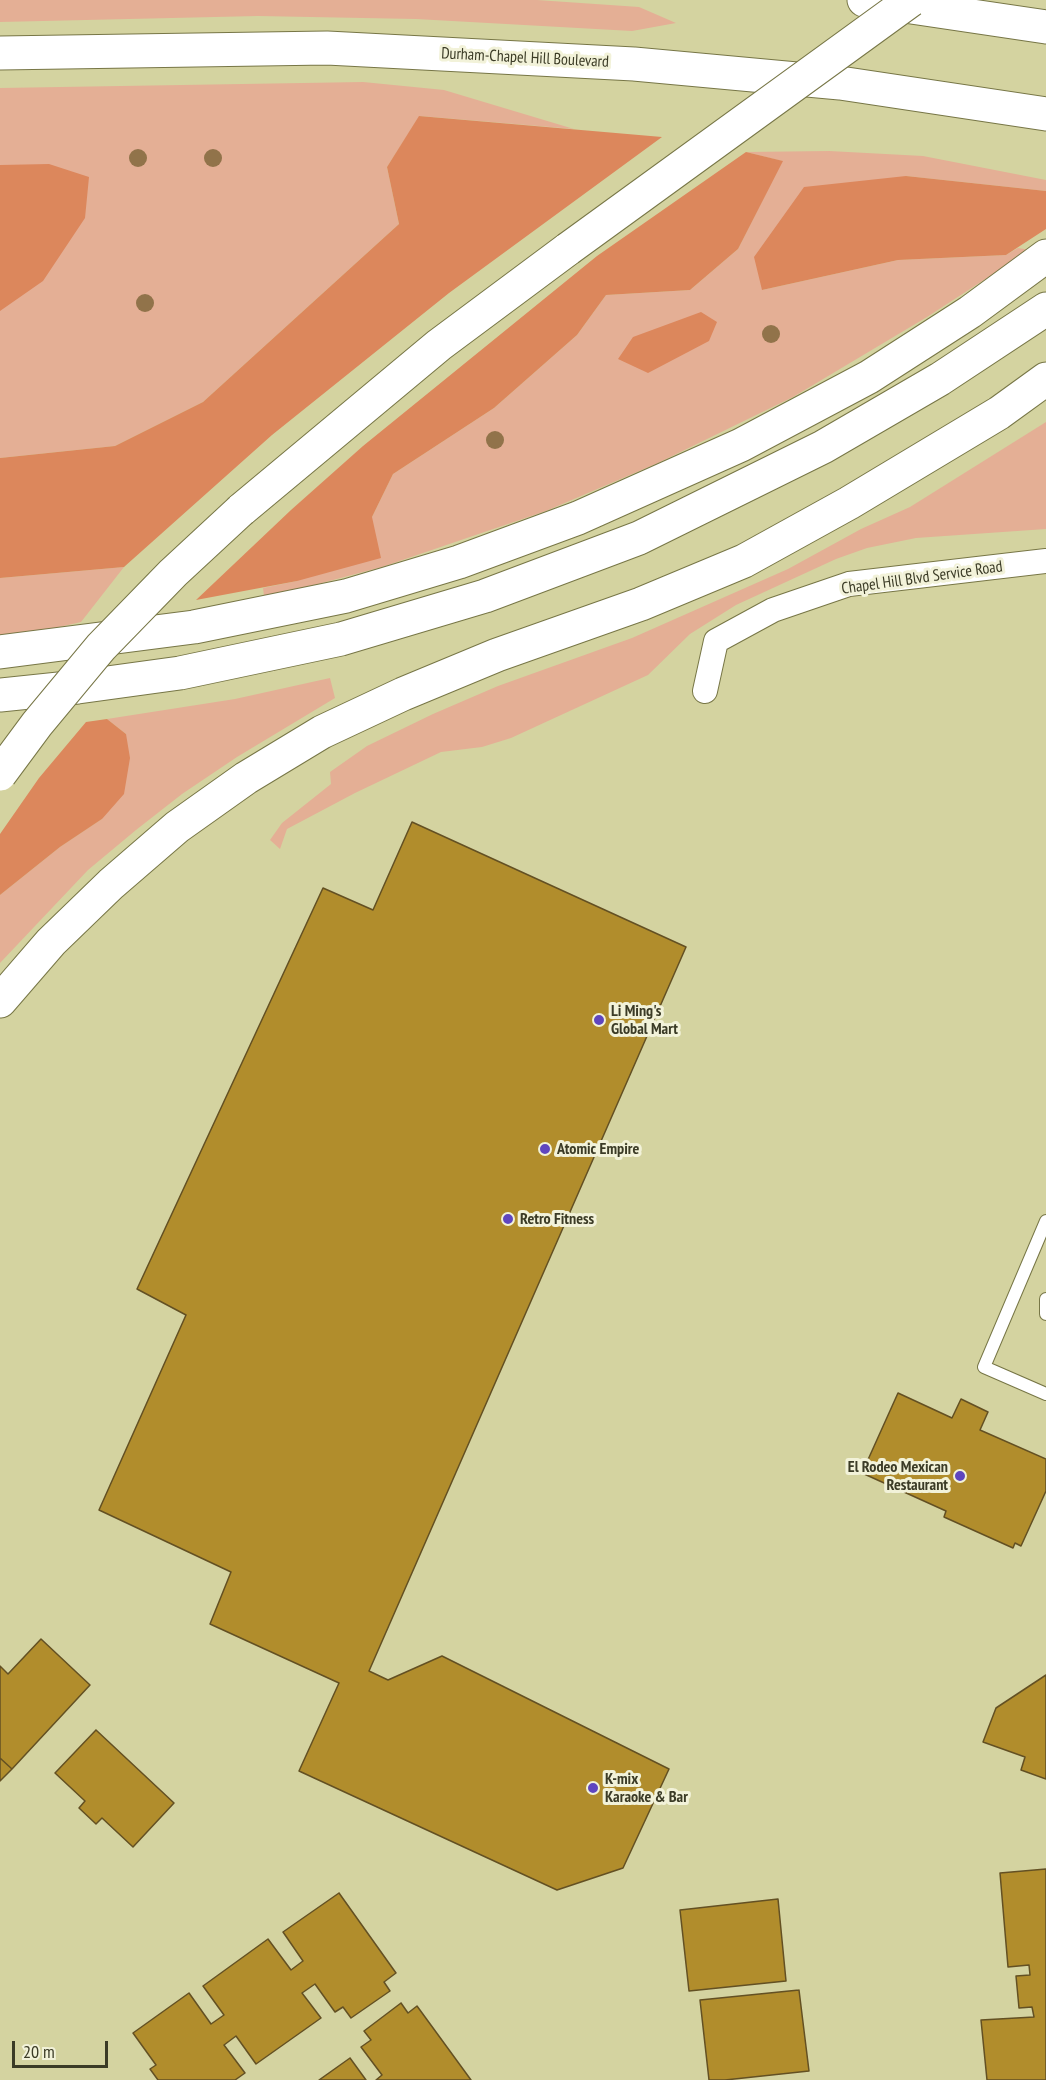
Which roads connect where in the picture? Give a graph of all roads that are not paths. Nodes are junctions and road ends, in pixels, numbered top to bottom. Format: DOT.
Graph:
graph roads {
  1 [pos="864,0"];
  2 [pos="911,0"];
  3 [pos="1046,27"];
  4 [pos="0,53"];
  5 [pos="1046,114"];
  6 [pos="1046,256"];
  7 [pos="1046,309"];
  8 [pos="1046,379"];
  9 [pos="1046,561"];
  10 [pos="0,652"];
  11 [pos="705,692"];
  12 [pos="0,695"];
  13 [pos="0,774"];
  14 [pos="0,1001"];
  15 [pos="1046,1221"];
  16 [pos="1046,1299"];
  17 [pos="1046,1314"];
  18 [pos="1046,1394"];
  1 -- 3 [label="main road"];
  2 -- 13 [label="main road, bridge"];
  4 -- 5 [label="main road, Durham-Chapel Hill Boulevard"];
  6 -- 10 [label="main road"];
  7 -- 12 [label="main road"];
  8 -- 14 [label="main road"];
  9 -- 11 [label="street, Chapel Hill Blvd Service Road"];
  15 -- 18 [label="lane"];
  16 -- 17 [label="lane"];
}
